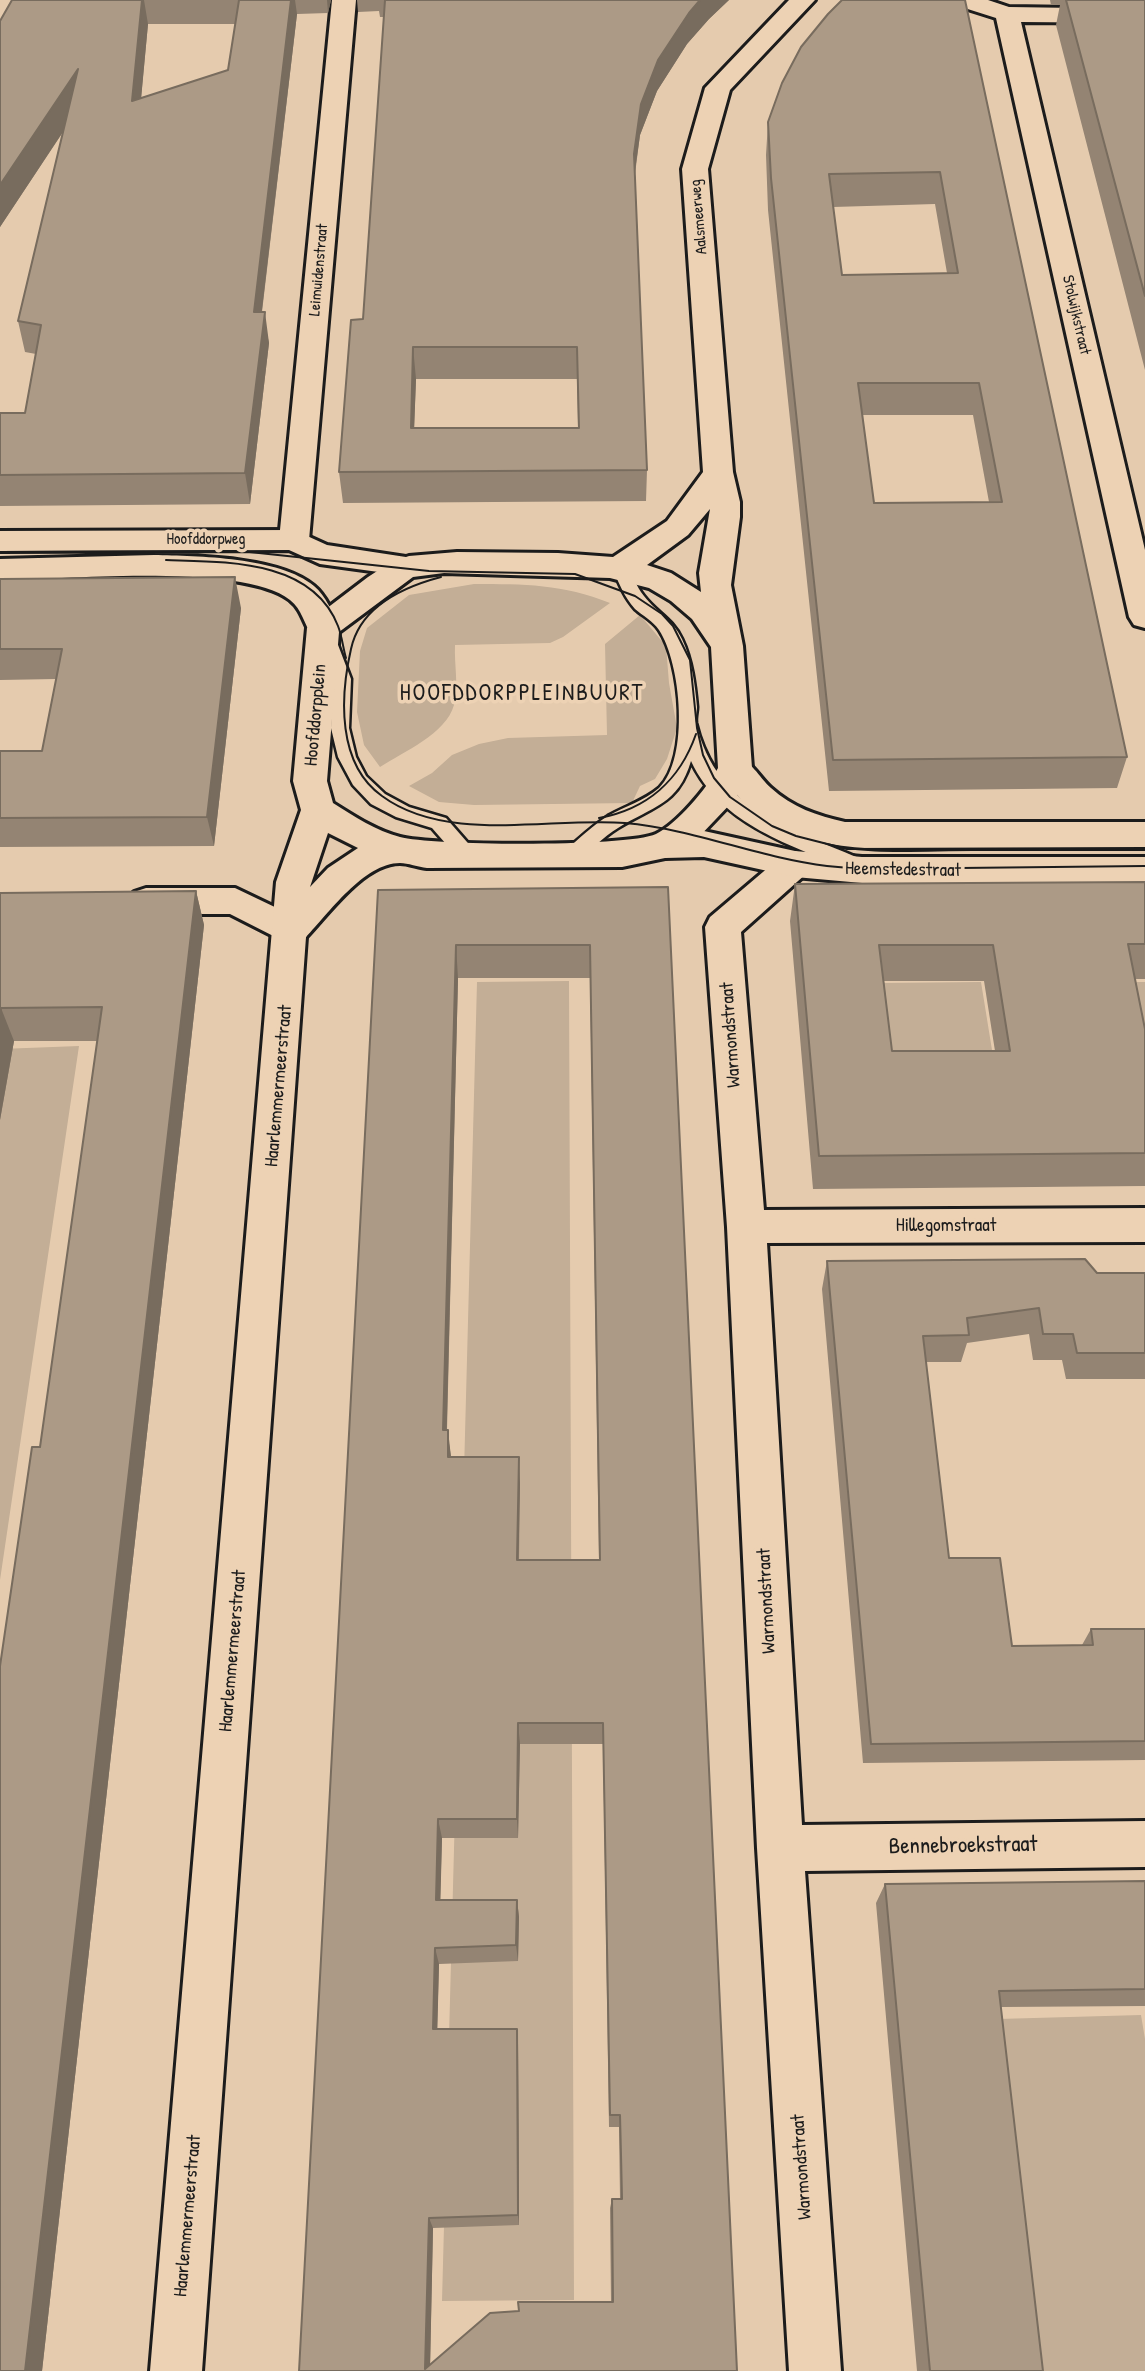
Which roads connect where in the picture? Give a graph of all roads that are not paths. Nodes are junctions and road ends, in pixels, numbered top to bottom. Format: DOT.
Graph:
graph roads {
  1 [pos="344,0"];
  2 [pos="803,0"];
  3 [pos="964,0"];
  4 [pos="1007,13"];
  5 [pos="1145,16"];
  6 [pos="718,472"];
  7 [pos="294,540"];
  8 [pos="0,541"];
  9 [pos="408,566"];
  10 [pos="620,567"];
  11 [pos="0,570"];
  12 [pos="1145,617"];
  13 [pos="323,628"];
  14 [pos="727,646"];
  15 [pos="688,723"];
  16 [pos="728,780"];
  17 [pos="318,810"];
  18 [pos="1145,835"];
  19 [pos="664,845"];
  20 [pos="396,851"];
  21 [pos="467,855"];
  22 [pos="573,855"];
  23 [pos="795,864"];
  24 [pos="868,870"];
  25 [pos="1145,870"];
  26 [pos="111,901"];
  27 [pos="291,932"];
  28 [pos="1145,1225"];
  29 [pos="746,1227"];
  30 [pos="1145,1844"];
  31 [pos="780,1848"];
  32 [pos="176,2371"];
  33 [pos="815,2371"];
  1 -- 7 [label="street, Leimuidenstraat"];
  2 -- 6 [label="street, Aalsmeerweg"];
  3 -- 4 [label="street"];
  4 -- 5 [label="street"];
  4 -- 12 [label="street, Stolwijkstraat"];
  6 -- 10 [label="street"];
  6 -- 14 [label="street, Aalsmeerweg"];
  7 -- 8 [label="street, Hoofddorpweg"];
  7 -- 9 [label="street, Hoofddorpweg"];
  9 -- 10 [label="street"];
  9 -- 13 [label="street"];
  10 -- 14 [label="street"];
  10 -- 15 [label="lane"];
  11 -- 13 [label="street, Hoofddorpweg"];
  13 -- 17 [label="street, Hoofddorpplein"];
  13 -- 21 [label="lane, Hoofddorpplein"];
  14 -- 16 [label="street"];
  15 -- 16 [label="lane"];
  15 -- 22 [label="lane"];
  16 -- 18 [label="street, Heemstedestraat"];
  16 -- 19 [label="street"];
  16 -- 24 [label="lane"];
  17 -- 20 [label="street"];
  17 -- 27 [label="street, Haarlemmermeerstraat"];
  19 -- 22 [label="street"];
  19 -- 23 [label="street, Heemstedestraat"];
  20 -- 21 [label="street"];
  20 -- 27 [label="street"];
  21 -- 22 [label="street"];
  23 -- 24 [label="street, Heemstedestraat"];
  23 -- 29 [label="street, Warmondstraat"];
  24 -- 25 [label="street, Heemstedestraat"];
  26 -- 27 [label="street"];
  27 -- 32 [label="street, Haarlemmermeerstraat"];
  28 -- 29 [label="street, Hillegomstraat"];
  29 -- 31 [label="street, Warmondstraat"];
  30 -- 31 [label="street, Bennebroekstraat"];
  31 -- 33 [label="street, Warmondstraat"];
}
